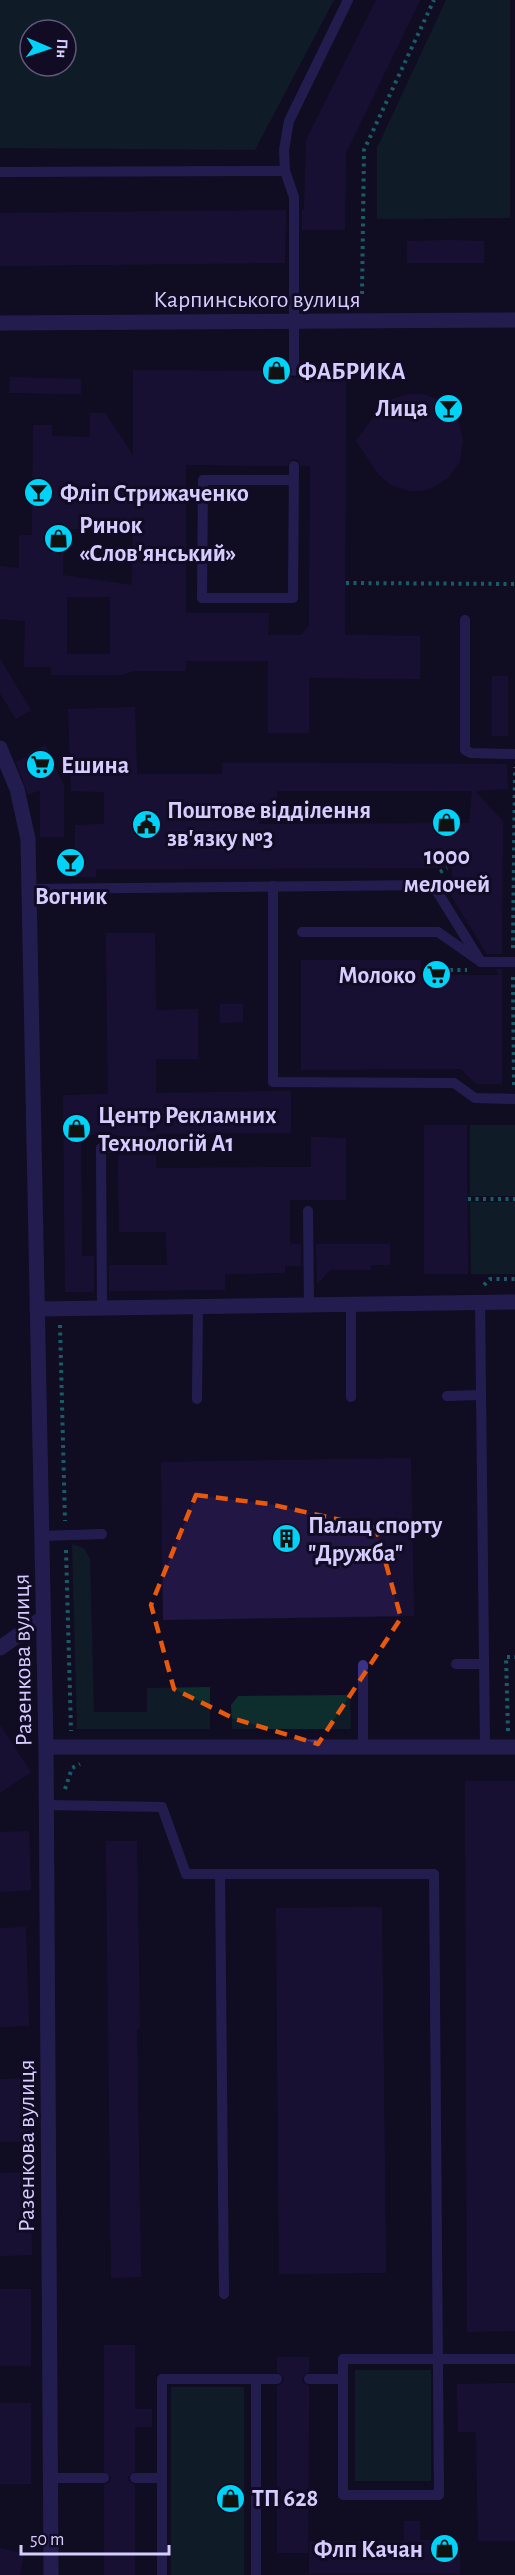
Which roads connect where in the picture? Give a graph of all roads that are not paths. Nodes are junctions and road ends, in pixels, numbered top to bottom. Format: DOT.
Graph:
graph roads {
  1 [pos="348,0"];
  2 [pos="285,171"];
  3 [pos="0,172"];
  4 [pos="515,320"];
  5 [pos="294,321"];
  6 [pos="0,323"];
  7 [pos="294,371"];
  8 [pos="294,466"];
  9 [pos="293,480"];
  10 [pos="465,620"];
  11 [pos="0,748"];
  12 [pos="515,754"];
  13 [pos="273,886"];
  14 [pos="28,889"];
  15 [pos="302,932"];
  16 [pos="481,962"];
  17 [pos="514,962"];
  18 [pos="514,1099"];
  19 [pos="158,1147"];
  20 [pos="308,1211"];
  21 [pos="480,1302"];
  22 [pos="515,1302"];
  23 [pos="351,1304"];
  24 [pos="309,1305"];
  25 [pos="198,1306"];
  26 [pos="102,1308"];
  27 [pos="37,1309"];
  28 [pos="480,1395"];
  29 [pos="447,1396"];
  30 [pos="351,1397"];
  31 [pos="197,1399"];
  32 [pos="102,1534"];
  33 [pos="42,1536"];
  34 [pos="43,1618"];
  35 [pos="0,1648"];
  36 [pos="456,1664"];
  37 [pos="484,1664"];
  38 [pos="363,1665"];
  39 [pos="46,1747"];
  40 [pos="363,1747"];
  41 [pos="485,1747"];
  42 [pos="515,1747"];
  43 [pos="46,1805"];
  44 [pos="220,1874"];
  45 [pos="224,2294"];
  46 [pos="440,2359"];
  47 [pos="515,2359"];
  48 [pos="256,2379"];
  49 [pos="277,2379"];
  50 [pos="309,2379"];
  51 [pos="343,2379"];
  52 [pos="51,2478"];
  53 [pos="104,2478"];
  54 [pos="135,2478"];
  55 [pos="162,2478"];
  56 [pos="51,2575"];
  57 [pos="162,2575"];
  58 [pos="256,2575"];
  1 -- 2 [label="lane"];
  2 -- 3 [label="lane"];
  2 -- 5 [label="lane"];
  4 -- 5 [label="street, Карпинського вулиця"];
  5 -- 6 [label="street, Карпинського вулиця"];
  5 -- 7 [label="lane"];
  8 -- 9 [label="lane"];
  9 -- 9 [label="lane"];
  10 -- 12 [label="lane"];
  11 -- 14 [label="street, Разенкова вулиця"];
  13 -- 14 [label="lane"];
  13 -- 16 [label="lane"];
  13 -- 18 [label="lane"];
  14 -- 27 [label="street, Разенкова вулиця"];
  15 -- 16 [label="lane"];
  16 -- 17 [label="lane"];
  19 -- 26 [label="lane"];
  20 -- 24 [label="lane"];
  21 -- 22 [label="street"];
  21 -- 23 [label="street"];
  21 -- 28 [label="lane"];
  23 -- 24 [label="street"];
  23 -- 30 [label="lane"];
  24 -- 25 [label="street"];
  25 -- 26 [label="street"];
  25 -- 31 [label="lane"];
  26 -- 27 [label="street"];
  27 -- 33 [label="street, Разенкова вулиця"];
  28 -- 29 [label="lane"];
  28 -- 37 [label="lane"];
  32 -- 33 [label="lane"];
  33 -- 34 [label="street, Разенкова вулиця"];
  34 -- 35 [label="street"];
  34 -- 39 [label="street, Разенкова вулиця"];
  36 -- 37 [label="lane"];
  37 -- 41 [label="lane"];
  38 -- 40 [label="lane"];
  39 -- 40 [label="street"];
  39 -- 43 [label="street, Разенкова вулиця"];
  40 -- 41 [label="street"];
  41 -- 42 [label="street"];
  43 -- 44 [label="lane"];
  43 -- 52 [label="street, Разенкова вулиця"];
  44 -- 45 [label="lane"];
  44 -- 46 [label="lane"];
  46 -- 47 [label="lane"];
  46 -- 51 [label="lane"];
  46 -- 51 [label="lane"];
  48 -- 49 [label="lane"];
  48 -- 55 [label="lane"];
  48 -- 58 [label="lane"];
  50 -- 51 [label="lane"];
  52 -- 53 [label="lane"];
  52 -- 56 [label="street, Разенкова вулиця"];
  54 -- 55 [label="lane"];
  55 -- 57 [label="lane"];
}
